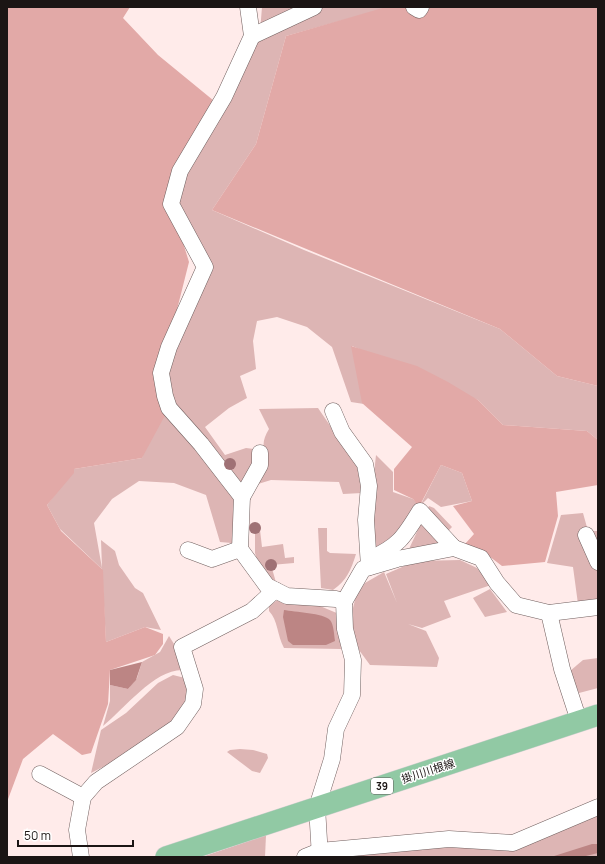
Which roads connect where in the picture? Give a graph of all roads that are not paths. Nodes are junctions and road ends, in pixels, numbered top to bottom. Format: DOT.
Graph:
graph roads {
  1 [pos="248,7"];
  2 [pos="314,7"];
  3 [pos="414,7"];
  4 [pos="421,7"];
  5 [pos="252,36"];
  6 [pos="333,411"];
  7 [pos="260,453"];
  8 [pos="242,497"];
  9 [pos="586,535"];
  10 [pos="454,548"];
  11 [pos="240,549"];
  12 [pos="188,550"];
  13 [pos="598,562"];
  14 [pos="369,563"];
  15 [pos="274,590"];
  16 [pos="344,602"];
  17 [pos="598,607"];
  18 [pos="549,613"];
  19 [pos="588,718"];
  20 [pos="40,774"];
  21 [pos="83,797"];
  22 [pos="318,807"];
  23 [pos="598,807"];
  24 [pos="320,854"];
  25 [pos="81,857"];
  26 [pos="166,857"];
  27 [pos="305,857"];
  1 -- 5 [label="street"];
  2 -- 5 [label="street"];
  3 -- 4 [label="street"];
  5 -- 8 [label="street"];
  6 -- 14 [label="street"];
  7 -- 8 [label="street"];
  8 -- 11 [label="street"];
  9 -- 13 [label="street"];
  10 -- 14 [label="street"];
  10 -- 14 [label="street"];
  10 -- 18 [label="street"];
  11 -- 12 [label="street"];
  11 -- 15 [label="street"];
  14 -- 16 [label="street"];
  15 -- 16 [label="street"];
  15 -- 21 [label="street"];
  16 -- 22 [label="street"];
  17 -- 18 [label="street"];
  18 -- 19 [label="street"];
  19 -- 22 [label="main road, 掛川川根線 / 39"];
  20 -- 21 [label="street"];
  21 -- 25 [label="street"];
  22 -- 24 [label="street"];
  22 -- 26 [label="main road, 掛川川根線 / 39"];
  23 -- 24 [label="street"];
  24 -- 27 [label="street"];
}
